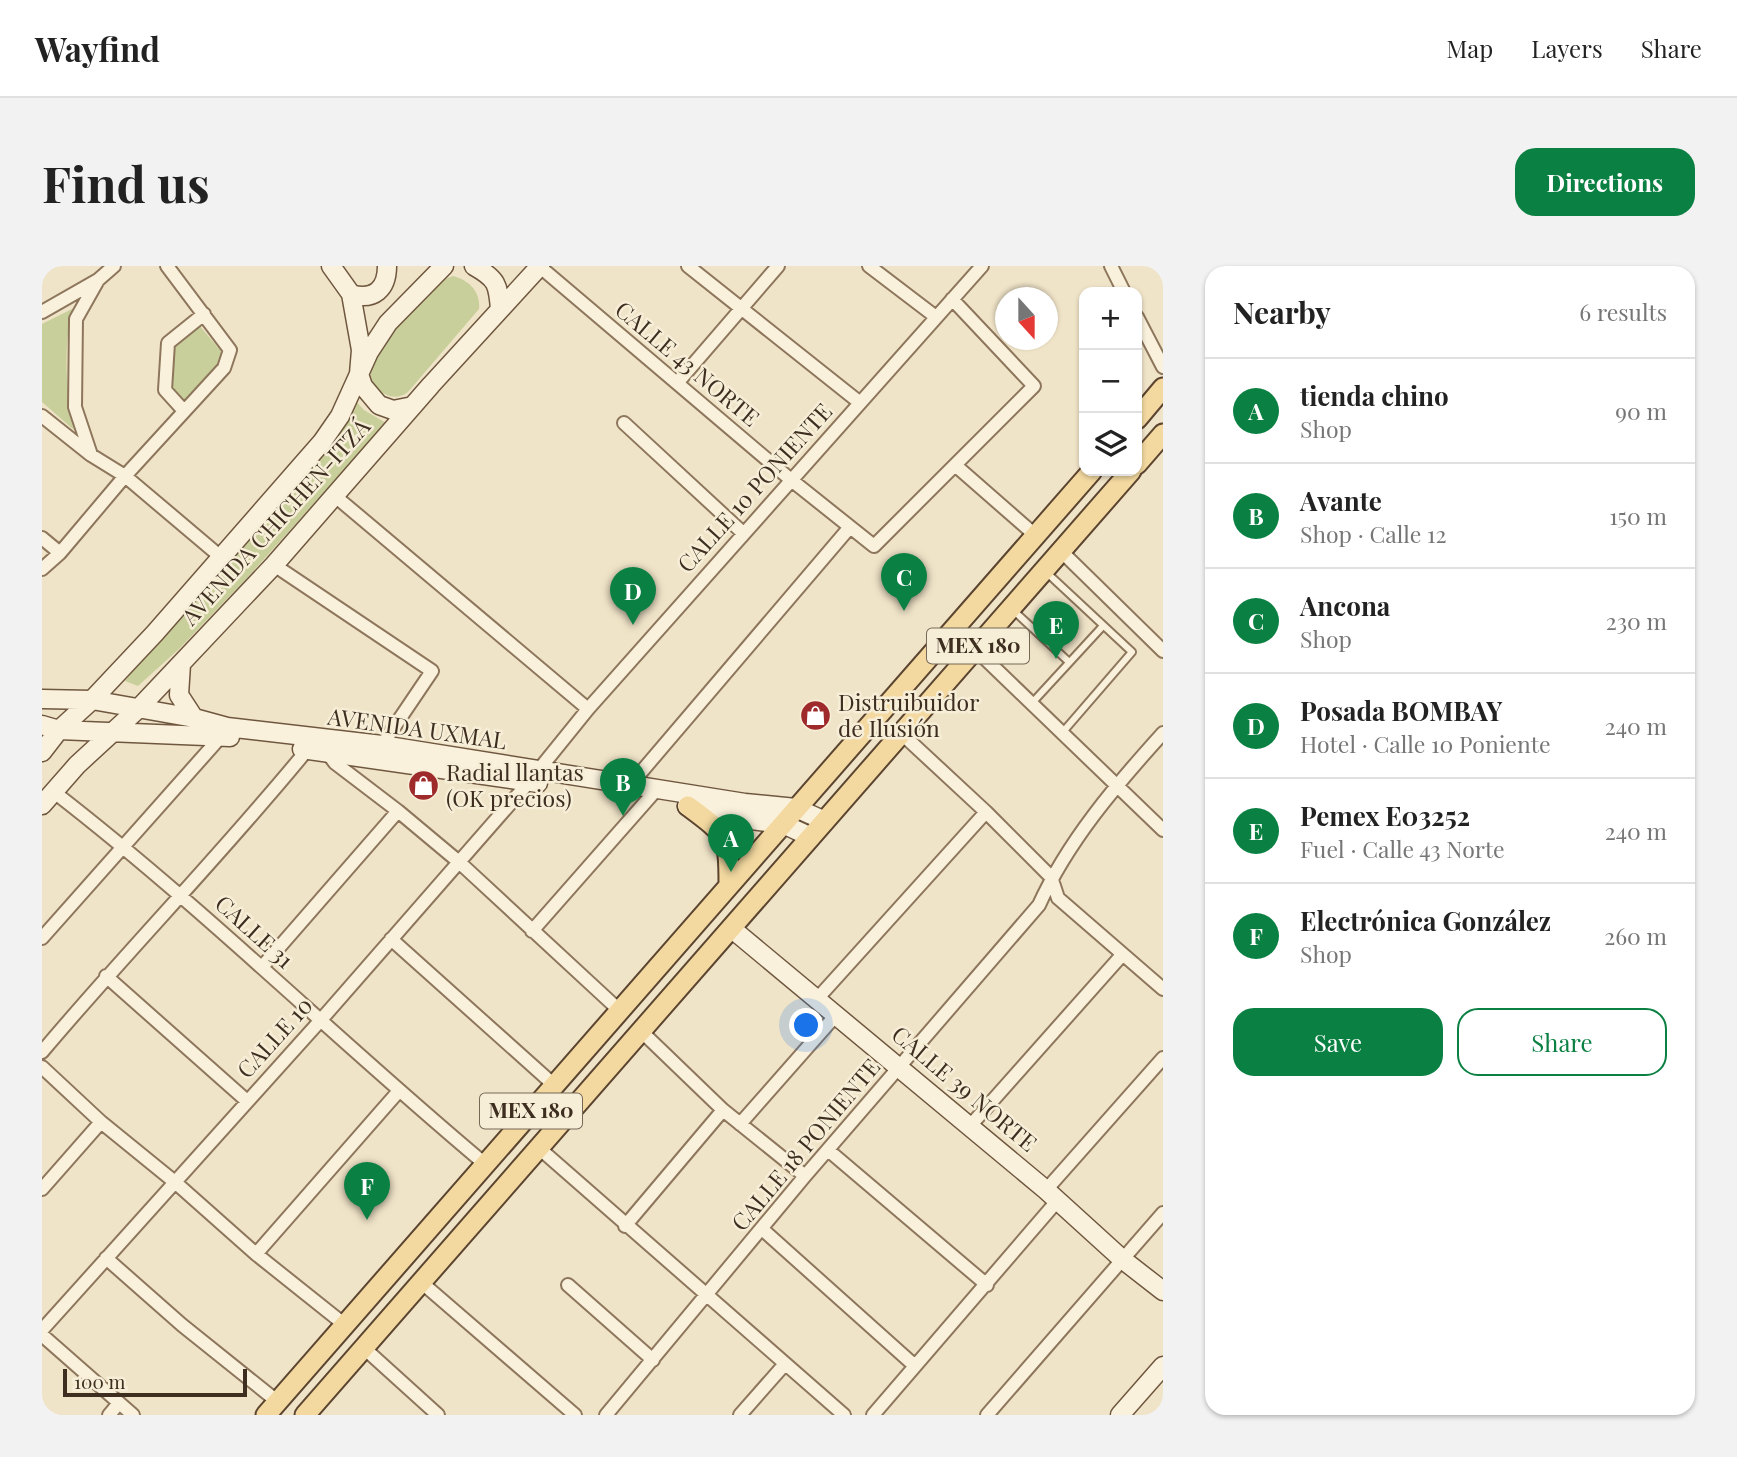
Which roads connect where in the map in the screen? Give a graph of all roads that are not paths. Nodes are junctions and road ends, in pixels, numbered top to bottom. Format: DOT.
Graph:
graph roads {
  1 [pos="114,266"];
  2 [pos="167,266"];
  3 [pos="331,266"];
  4 [pos="387,266"];
  5 [pos="444,266"];
  6 [pos="474,266"];
  7 [pos="540,266"];
  8 [pos="688,266"];
  9 [pos="778,266"];
  10 [pos="869,266"];
  11 [pos="982,266"];
  12 [pos="1113,267"];
  13 [pos="97,280"];
  14 [pos="1122,287"];
  15 [pos="351,294"];
  16 [pos="951,299"];
  17 [pos="500,309"];
  18 [pos="741,309"];
  19 [pos="42,312"];
  20 [pos="204,314"];
  21 [pos="936,317"];
  22 [pos="1142,327"];
  23 [pos="1163,367"];
  24 [pos="359,374"];
  25 [pos="678,382"];
  26 [pos="1163,388"];
  27 [pos="859,402"];
  28 [pos="413,406"];
  29 [pos="184,411"];
  30 [pos="1142,413"];
  31 [pos="42,416"];
  32 [pos="624,423"];
  33 [pos="1163,434"];
  34 [pos="91,455"];
  35 [pos="1142,458"];
  36 [pos="955,464"];
  37 [pos="125,476"];
  38 [pos="1088,476"];
  39 [pos="1113,476"];
  40 [pos="1127,476"];
  41 [pos="790,479"];
  42 [pos="335,496"];
  43 [pos="850,527"];
  44 [pos="743,533"];
  45 [pos="1035,535"];
  46 [pos="42,538"];
  47 [pos="1066,545"];
  48 [pos="60,553"];
  49 [pos="222,558"];
  50 [pos="274,565"];
  51 [pos="42,569"];
  52 [pos="1044,570"];
  53 [pos="1011,609"];
  54 [pos="1102,626"];
  55 [pos="975,649"];
  56 [pos="1163,651"];
  57 [pos="1069,662"];
  58 [pos="181,664"];
  59 [pos="42,699"];
  60 [pos="92,700"];
  61 [pos="1032,703"];
  62 [pos="139,708"];
  63 [pos="588,709"];
  64 [pos="194,718"];
  65 [pos="50,727"];
  66 [pos="115,730"];
  67 [pos="226,732"];
  68 [pos="1062,733"];
  69 [pos="1163,733"];
  70 [pos="902,734"];
  71 [pos="308,744"];
  72 [pos="382,745"];
  73 [pos="330,746"];
  74 [pos="42,752"];
  75 [pos="532,777"];
  76 [pos="631,784"];
  77 [pos="1116,786"];
  78 [pos="654,795"];
  79 [pos="48,798"];
  80 [pos="688,806"];
  81 [pos="796,807"];
  82 [pos="398,811"];
  83 [pos="986,812"];
  84 [pos="825,821"];
  85 [pos="783,824"];
  86 [pos="1163,830"];
  87 [pos="811,837"];
  88 [pos="125,847"];
  89 [pos="459,862"];
  90 [pos="1051,877"];
  91 [pos="729,885"];
  92 [pos="182,896"];
  93 [pos="731,928"];
  94 [pos="531,931"];
  95 [pos="42,939"];
  96 [pos="391,939"];
  97 [pos="1122,955"];
  98 [pos="261,967"];
  99 [pos="106,976"];
  100 [pos="1163,989"];
  101 [pos="817,999"];
  102 [pos="619,1010"];
  103 [pos="836,1015"];
  104 [pos="320,1021"];
  105 [pos="641,1031"];
  106 [pos="42,1052"];
  107 [pos="1163,1058"];
  108 [pos="42,1067"];
  109 [pos="899,1067"];
  110 [pos="554,1085"];
  111 [pos="398,1091"];
  112 [pos="247,1101"];
  113 [pos="723,1110"];
  114 [pos="101,1122"];
  115 [pos="740,1124"];
  116 [pos="970,1126"];
  117 [pos="539,1148"];
  118 [pos="828,1150"];
  119 [pos="485,1164"];
  120 [pos="805,1176"];
  121 [pos="176,1183"];
  122 [pos="42,1189"];
  123 [pos="1052,1195"];
  124 [pos="1163,1213"];
  125 [pos="625,1226"];
  126 [pos="762,1229"];
  127 [pos="256,1255"];
  128 [pos="106,1258"];
  129 [pos="1122,1259"];
  130 [pos="421,1283"];
  131 [pos="568,1285"];
  132 [pos="986,1285"];
  133 [pos="1163,1291"];
  134 [pos="706,1296"];
  135 [pos="345,1325"];
  136 [pos="42,1332"];
  137 [pos="364,1348"];
  138 [pos="653,1360"];
  139 [pos="784,1365"];
  140 [pos="915,1366"];
  141 [pos="1163,1366"];
  142 [pos="119,1403"];
  143 [pos="272,1408"];
  144 [pos="109,1415"];
  145 [pos="133,1415"];
  146 [pos="305,1415"];
  147 [pos="438,1415"];
  148 [pos="575,1415"];
  149 [pos="606,1415"];
  150 [pos="740,1415"];
  151 [pos="844,1415"];
  152 [pos="873,1415"];
  153 [pos="987,1415"];
  154 [pos="1120,1415"];
  1 -- 13 [label="street"];
  2 -- 20 [label="street"];
  3 -- 15 [label="main road"];
  4 -- 15 [label="main road"];
  5 -- 24 [label="main road, AVENIDA CHICHEN-ITZÁ"];
  6 -- 17 [label="main road"];
  7 -- 17 [label="main road, AVENIDA CHICHEN-ITZÁ"];
  7 -- 25 [label="street, CALLE 43 NORTE"];
  8 -- 18 [label="street"];
  9 -- 18 [label="street"];
  10 -- 21 [label="street"];
  11 -- 16 [label="street, CALLE 10 PONIENTE"];
  12 -- 14 [label="street"];
  13 -- 19 [label="street"];
  13 -- 34 [label="street"];
  15 -- 24 [label="main road"];
  16 -- 21 [label="street, CALLE 10 PONIENTE"];
  16 -- 36 [label="street"];
  17 -- 28 [label="main road, AVENIDA CHICHEN-ITZÁ"];
  18 -- 25 [label="street"];
  18 -- 27 [label="street"];
  20 -- 29 [label="street"];
  20 -- 29 [label="street"];
  21 -- 27 [label="street, CALLE 10 PONIENTE"];
  22 -- 23 [label="street"];
  24 -- 28 [label="main road"];
  24 -- 49 [label="main road, AVENIDA CHICHEN-ITZÁ"];
  25 -- 41 [label="street, CALLE 43 NORTE"];
  26 -- 30 [label="main road"];
  27 -- 41 [label="street, CALLE 10 PONIENTE"];
  28 -- 42 [label="main road, AVENIDA CHICHEN-ITZÁ"];
  29 -- 37 [label="street"];
  31 -- 34 [label="street"];
  32 -- 44 [label="street"];
  33 -- 35 [label="main road"];
  34 -- 37 [label="street"];
  36 -- 43 [label="street, CALLE 43 NORTE"];
  36 -- 45 [label="street"];
  37 -- 48 [label="street"];
  37 -- 49 [label="street"];
  38 -- 45 [label="main road, MEX 180"];
  39 -- 47 [label="main road"];
  40 -- 47 [label="main road, MEX 180"];
  41 -- 43 [label="street, CALLE 43 NORTE"];
  41 -- 44 [label="street, CALLE 10 PONIENTE"];
  42 -- 50 [label="main road, AVENIDA CHICHEN-ITZÁ"];
  42 -- 63 [label="street"];
  43 -- 76 [label="street"];
  44 -- 63 [label="street, CALLE 10 PONIENTE"];
  45 -- 81 [label="main road, MEX 180"];
  46 -- 48 [label="street"];
  47 -- 52 [label="main road, MEX 180"];
  47 -- 56 [label="street"];
  48 -- 51 [label="street"];
  49 -- 60 [label="main road, AVENIDA CHICHEN-ITZÁ"];
  50 -- 58 [label="main road, AVENIDA CHICHEN-ITZÁ"];
  50 -- 72 [label="street"];
  52 -- 53 [label="main road, MEX 180"];
  52 -- 54 [label="lane"];
  53 -- 55 [label="main road, MEX 180"];
  53 -- 57 [label="lane"];
  54 -- 57 [label="lane"];
  54 -- 68 [label="lane"];
  55 -- 61 [label="street"];
  55 -- 70 [label="main road, MEX 180"];
  57 -- 61 [label="lane"];
  58 -- 62 [label="main road, AVENIDA CHICHEN-ITZÁ"];
  58 -- 64 [label="main road"];
  59 -- 60 [label="main road, AVENIDA UXMAL"];
  60 -- 62 [label="main road, AVENIDA UXMAL"];
  60 -- 65 [label="main road, AVENIDA CHICHEN-ITZÁ"];
  61 -- 68 [label="street"];
  62 -- 64 [label="main road, AVENIDA UXMAL"];
  62 -- 66 [label="main road, AVENIDA CHICHEN-ITZÁ"];
  63 -- 75 [label="street, CALLE 10 PONIENTE"];
  64 -- 67 [label="main road, AVENIDA UXMAL"];
  65 -- 66 [label="main road, AVENIDA UXMAL"];
  65 -- 74 [label="main road, AVENIDA CHICHEN-ITZÁ"];
  66 -- 67 [label="main road, AVENIDA UXMAL"];
  66 -- 79 [label="main road, AVENIDA CHICHEN-ITZÁ"];
  67 -- 71 [label="main road, AVENIDA UXMAL"];
  67 -- 88 [label="street"];
  68 -- 77 [label="street"];
  69 -- 77 [label="street, CALLE 18 PONIENTE"];
  70 -- 83 [label="street"];
  70 -- 84 [label="main road, MEX 180"];
  71 -- 73 [label="main road, AVENIDA UXMAL"];
  71 -- 92 [label="street"];
  72 -- 73 [label="main road, AVENIDA UXMAL"];
  72 -- 75 [label="main road, AVENIDA UXMAL"];
  73 -- 75 [label="main road, AVENIDA UXMAL"];
  73 -- 82 [label="street"];
  75 -- 76 [label="main road, AVENIDA UXMAL"];
  75 -- 78 [label="main road, AVENIDA UXMAL"];
  75 -- 89 [label="street, CALLE 10"];
  76 -- 78 [label="main road, AVENIDA UXMAL"];
  77 -- 86 [label="street"];
  77 -- 90 [label="street, CALLE 18 PONIENTE"];
  78 -- 80 [label="main road, AVENIDA UXMAL"];
  78 -- 81 [label="main road, AVENIDA UXMAL"];
  78 -- 94 [label="street"];
  79 -- 88 [label="street, CALLE 31"];
  80 -- 85 [label="main road, AVENIDA UXMAL"];
  80 -- 91 [label="main road"];
  81 -- 84 [label="main road, AVENIDA UXMAL"];
  81 -- 85 [label="main road, MEX 180"];
  82 -- 89 [label="street"];
  82 -- 98 [label="street"];
  83 -- 90 [label="street"];
  83 -- 101 [label="street"];
  84 -- 87 [label="main road, MEX 180"];
  85 -- 87 [label="main road, AVENIDA UXMAL"];
  85 -- 91 [label="main road, MEX 180"];
  87 -- 93 [label="main road, MEX 180"];
  88 -- 92 [label="street, CALLE 31"];
  88 -- 95 [label="street"];
  89 -- 94 [label="street"];
  89 -- 96 [label="street, CALLE 10"];
  90 -- 97 [label="street"];
  90 -- 109 [label="street, CALLE 18 PONIENTE"];
  91 -- 102 [label="main road, MEX 180"];
  92 -- 98 [label="street, CALLE 31"];
  92 -- 99 [label="street"];
  93 -- 101 [label="main road, CALLE 39 NORTE"];
  93 -- 105 [label="main road, MEX 180"];
  94 -- 102 [label="street"];
  96 -- 104 [label="street, CALLE 10"];
  96 -- 110 [label="street"];
  97 -- 100 [label="street"];
  97 -- 116 [label="street"];
  98 -- 104 [label="street, CALLE 31"];
  99 -- 106 [label="street"];
  99 -- 112 [label="street"];
  101 -- 103 [label="main road, CALLE 39 NORTE"];
  102 -- 110 [label="main road, MEX 180"];
  103 -- 109 [label="main road, CALLE 39 NORTE"];
  103 -- 115 [label="street"];
  104 -- 111 [label="street, CALLE 31"];
  104 -- 112 [label="street, CALLE 10"];
  105 -- 113 [label="street"];
  105 -- 117 [label="main road, MEX 180"];
  107 -- 123 [label="street"];
  108 -- 114 [label="street"];
  109 -- 116 [label="main road, CALLE 39 NORTE"];
  109 -- 118 [label="street, CALLE 18 PONIENTE"];
  110 -- 119 [label="main road, MEX 180"];
  111 -- 119 [label="street, CALLE 31"];
  111 -- 127 [label="street"];
  112 -- 121 [label="street, CALLE 10"];
  113 -- 115 [label="street"];
  113 -- 125 [label="street"];
  114 -- 121 [label="street"];
  114 -- 122 [label="street"];
  115 -- 120 [label="street"];
  116 -- 123 [label="main road, CALLE 39 NORTE"];
  117 -- 125 [label="street"];
  117 -- 130 [label="main road, MEX 180"];
  118 -- 120 [label="street, CALLE 18 PONIENTE"];
  118 -- 132 [label="street"];
  119 -- 135 [label="main road, MEX 180"];
  120 -- 126 [label="street, CALLE 18 PONIENTE"];
  121 -- 127 [label="street"];
  121 -- 128 [label="street, CALLE 10"];
  123 -- 129 [label="main road, CALLE 39 NORTE"];
  123 -- 132 [label="street"];
  124 -- 129 [label="street"];
  125 -- 134 [label="street"];
  126 -- 134 [label="street, CALLE 18 PONIENTE"];
  126 -- 140 [label="street"];
  127 -- 135 [label="street"];
  128 -- 136 [label="street, CALLE 10"];
  128 -- 143 [label="street"];
  129 -- 133 [label="main road, CALLE 39 NORTE"];
  129 -- 153 [label="street"];
  130 -- 137 [label="main road, MEX 180"];
  130 -- 148 [label="street"];
  131 -- 138 [label="street"];
  132 -- 140 [label="street"];
  134 -- 138 [label="street, CALLE 18 PONIENTE"];
  134 -- 139 [label="street"];
  135 -- 143 [label="main road, MEX 180"];
  136 -- 142 [label="street"];
  137 -- 146 [label="main road, MEX 180"];
  137 -- 147 [label="street"];
  138 -- 149 [label="street, CALLE 18 PONIENTE"];
  139 -- 150 [label="street"];
  139 -- 151 [label="street"];
  140 -- 152 [label="street"];
  141 -- 154 [label="main road"];
  142 -- 144 [label="street"];
  142 -- 145 [label="street"];
}
